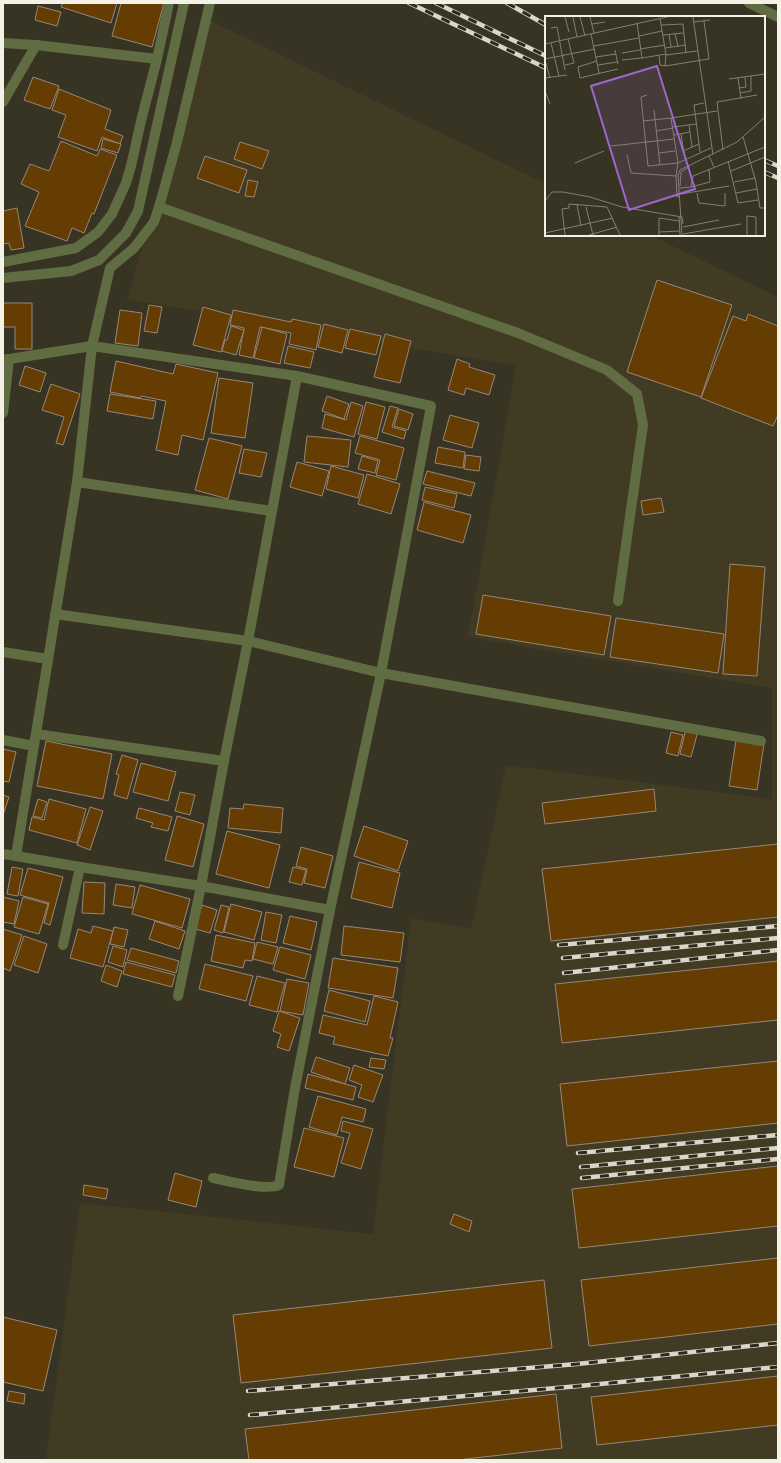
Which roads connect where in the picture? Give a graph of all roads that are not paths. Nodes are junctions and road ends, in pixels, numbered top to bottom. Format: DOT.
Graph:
graph roads {
  1 [pos="169,3"];
  2 [pos="184,3"];
  3 [pos="210,3"];
  4 [pos="749,3"];
  5 [pos="778,17"];
  6 [pos="3,42"];
  7 [pos="36,45"];
  8 [pos="157,59"];
  9 [pos="3,102"];
  10 [pos="159,207"];
  11 [pos="3,262"];
  12 [pos="3,278"];
  13 [pos="92,346"];
  14 [pos="6,359"];
  15 [pos="297,376"];
  16 [pos="3,413"];
  17 [pos="78,482"];
  18 [pos="272,511"];
  19 [pos="618,601"];
  20 [pos="56,614"];
  21 [pos="248,641"];
  22 [pos="3,652"];
  23 [pos="48,659"];
  24 [pos="381,673"];
  25 [pos="36,734"];
  26 [pos="3,740"];
  27 [pos="761,742"];
  28 [pos="34,746"];
  29 [pos="224,761"];
  30 [pos="3,854"];
  31 [pos="16,856"];
  32 [pos="80,867"];
  33 [pos="201,886"];
  34 [pos="330,910"];
  35 [pos="63,945"];
  36 [pos="178,996"];
  37 [pos="213,1178"];
  1 -- 8 [label="street"];
  2 -- 12 [label="street"];
  3 -- 10 [label="street"];
  4 -- 5 [label="street"];
  6 -- 7 [label="street"];
  7 -- 8 [label="street"];
  7 -- 9 [label="street"];
  8 -- 11 [label="street"];
  10 -- 13 [label="street"];
  10 -- 19 [label="street"];
  13 -- 14 [label="street"];
  13 -- 15 [label="street"];
  13 -- 17 [label="street"];
  14 -- 16 [label="street"];
  15 -- 18 [label="street"];
  15 -- 24 [label="street"];
  17 -- 18 [label="street"];
  17 -- 20 [label="street"];
  18 -- 21 [label="street"];
  20 -- 21 [label="street"];
  20 -- 23 [label="street"];
  21 -- 24 [label="street"];
  21 -- 29 [label="street"];
  22 -- 23 [label="street"];
  23 -- 25 [label="street"];
  24 -- 27 [label="street"];
  24 -- 34 [label="street"];
  25 -- 28 [label="street"];
  25 -- 29 [label="street"];
  26 -- 28 [label="street"];
  28 -- 31 [label="street"];
  29 -- 33 [label="street"];
  30 -- 31 [label="street"];
  31 -- 32 [label="street"];
  32 -- 33 [label="street"];
  32 -- 35 [label="street"];
  33 -- 34 [label="street"];
  33 -- 36 [label="street"];
  34 -- 37 [label="street"];
}
